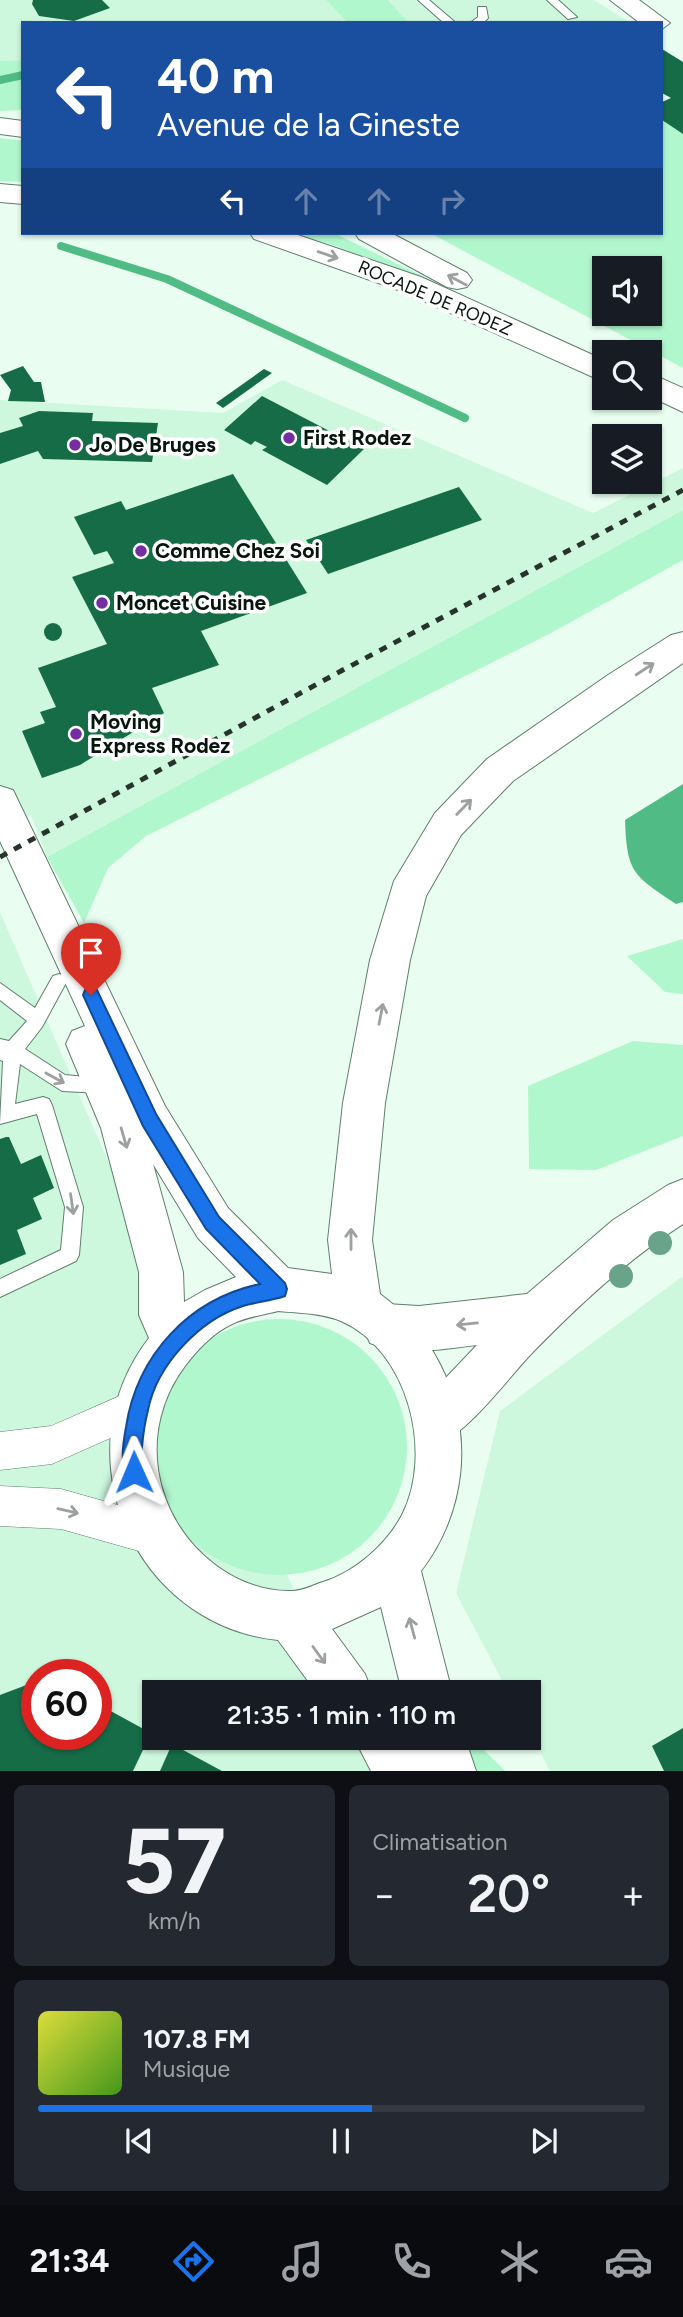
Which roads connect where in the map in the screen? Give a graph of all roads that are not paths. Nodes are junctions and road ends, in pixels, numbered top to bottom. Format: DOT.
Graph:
graph roads {
  1 [pos="424,0"];
  2 [pos="552,0"];
  3 [pos="622,0"];
  4 [pos="482,9"];
  5 [pos="572,17"];
  6 [pos="449,21"];
  7 [pos="478,21"];
  8 [pos="652,21"];
  9 [pos="0,126"];
  10 [pos="21,129"];
  11 [pos="0,193"];
  12 [pos="21,195"];
  13 [pos="270,235"];
  14 [pos="373,235"];
  15 [pos="592,353"];
  16 [pos="592,367"];
  17 [pos="662,390"];
  18 [pos="662,398"];
  19 [pos="683,401"];
  20 [pos="683,408"];
  21 [pos="683,645"];
  22 [pos="0,801"];
  23 [pos="0,850"];
  24 [pos="59,981"];
  25 [pos="0,990"];
  26 [pos="37,1020"];
  27 [pos="4,1051"];
  28 [pos="0,1069"];
  29 [pos="104,1085"];
  30 [pos="3,1115"];
  31 [pos="683,1200"];
  32 [pos="0,1288"];
  33 [pos="278,1289"];
  34 [pos="534,1316"];
  35 [pos="373,1317"];
  36 [pos="173,1342"];
  37 [pos="138,1407"];
  38 [pos="438,1421"];
  39 [pos="0,1451"];
  40 [pos="0,1506"];
  41 [pos="153,1535"];
  42 [pos="395,1564"];
  43 [pos="292,1617"];
  44 [pos="338,1680"];
  45 [pos="424,1680"];
  46 [pos="388,1750"];
  47 [pos="443,1750"];
  48 [pos="401,1771"];
  49 [pos="450,1771"];
  1 -- 6 [label="lane"];
  2 -- 5 [label="lane"];
  3 -- 8 [label="main road"];
  4 -- 7 [label="lane"];
  9 -- 10 [label="main road"];
  11 -- 12 [label="main road"];
  13 -- 16 [label="main road, ROCADE DE RODEZ, one-way"];
  15 -- 14 [label="main road, ROCADE DE RODEZ, one-way"];
  17 -- 19 [label="main road"];
  18 -- 20 [label="main road"];
  35 -- 21 [label="main road, one-way"];
  22 -- 33 [label="main road"];
  23 -- 24 [label="main road"];
  24 -- 26 [label="lane"];
  24 -- 29 [label="main road"];
  25 -- 26 [label="lane"];
  26 -- 27 [label="lane"];
  27 -- 28 [label="lane"];
  27 -- 29 [label="lane, one-way"];
  27 -- 30 [label="lane"];
  29 -- 36 [label="main road, one-way"];
  30 -- 32 [label="lane, one-way"];
  31 -- 34 [label="main road"];
  33 -- 35 [label="main road"];
  33 -- 36 [label="main road"];
  34 -- 35 [label="main road, one-way"];
  34 -- 38 [label="main road"];
  35 -- 38 [label="main road"];
  36 -- 37 [label="main road"];
  37 -- 39 [label="street"];
  37 -- 41 [label="main road"];
  38 -- 42 [label="main road"];
  40 -- 41 [label="street, one-way"];
  41 -- 43 [label="main road"];
  42 -- 43 [label="main road"];
  45 -- 42 [label="main road, one-way"];
  43 -- 44 [label="main road, one-way"];
  46 -- 48 [label="main road"];
  47 -- 49 [label="main road"];
}
